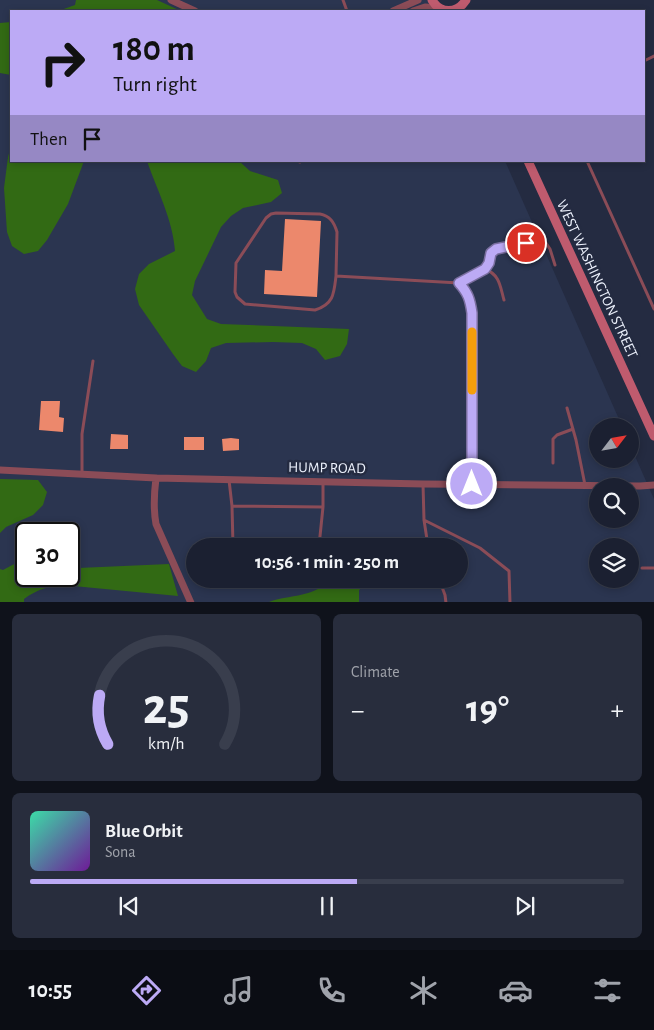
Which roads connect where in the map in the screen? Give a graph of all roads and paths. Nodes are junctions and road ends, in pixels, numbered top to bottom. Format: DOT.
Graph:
graph roads {
  1 [pos="171,0"];
  2 [pos="418,0"];
  3 [pos="432,0"];
  4 [pos="465,4"];
  5 [pos="193,10"];
  6 [pos="395,10"];
  7 [pos="416,10"];
  8 [pos="444,10"];
  9 [pos="528,162"];
  10 [pos="587,162"];
  11 [pos="556,265"];
  12 [pos="485,269"];
  13 [pos="336,276"];
  14 [pos="459,283"];
  15 [pos="504,300"];
  16 [pos="654,309"];
  17 [pos="93,360"];
  18 [pos="568,408"];
  19 [pos="573,429"];
  20 [pos="654,436"];
  21 [pos="553,463"];
  22 [pos="0,470"];
  23 [pos="82,474"];
  24 [pos="156,478"];
  25 [pos="229,480"];
  26 [pos="323,482"];
  27 [pos="423,484"];
  28 [pos="472,484"];
  29 [pos="654,485"];
  30 [pos="586,486"];
  31 [pos="232,506"];
  32 [pos="323,507"];
  33 [pos="424,520"];
  34 [pos="233,538"];
  35 [pos="320,538"];
  36 [pos="427,538"];
  37 [pos="642,568"];
  38 [pos="654,568"];
  39 [pos="442,588"];
  40 [pos="192,602"];
  41 [pos="446,602"];
  42 [pos="510,602"];
  1 -- 5 [label="street"];
  2 -- 6 [label="street"];
  3 -- 8 [label="street"];
  4 -- 8 [label="street"];
  7 -- 8 [label="street"];
  9 -- 20 [label="street, WEST WASHINGTON STREET"];
  10 -- 16 [label="lane"];
  11 -- 12 [label="lane"];
  12 -- 14 [label="lane"];
  12 -- 15 [label="lane"];
  13 -- 13 [label="lane"];
  13 -- 14 [label="lane"];
  14 -- 28 [label="street"];
  17 -- 23 [label="lane"];
  18 -- 19 [label="lane"];
  19 -- 21 [label="lane"];
  19 -- 30 [label="lane"];
  22 -- 23 [label="street, HUMP ROAD"];
  23 -- 24 [label="street, HUMP ROAD"];
  24 -- 25 [label="street, HUMP ROAD"];
  24 -- 40 [label="street"];
  25 -- 26 [label="street, HUMP ROAD"];
  25 -- 31 [label="lane"];
  26 -- 27 [label="street, HUMP ROAD"];
  26 -- 32 [label="lane"];
  27 -- 28 [label="street, HUMP ROAD"];
  27 -- 33 [label="lane"];
  28 -- 30 [label="street, HUMP ROAD"];
  29 -- 30 [label="street, HUMP ROAD"];
  31 -- 32 [label="lane"];
  31 -- 34 [label="lane"];
  32 -- 35 [label="lane"];
  33 -- 36 [label="lane"];
  33 -- 42 [label="lane"];
  37 -- 38 [label="lane"];
  39 -- 41 [label="lane"];
}
